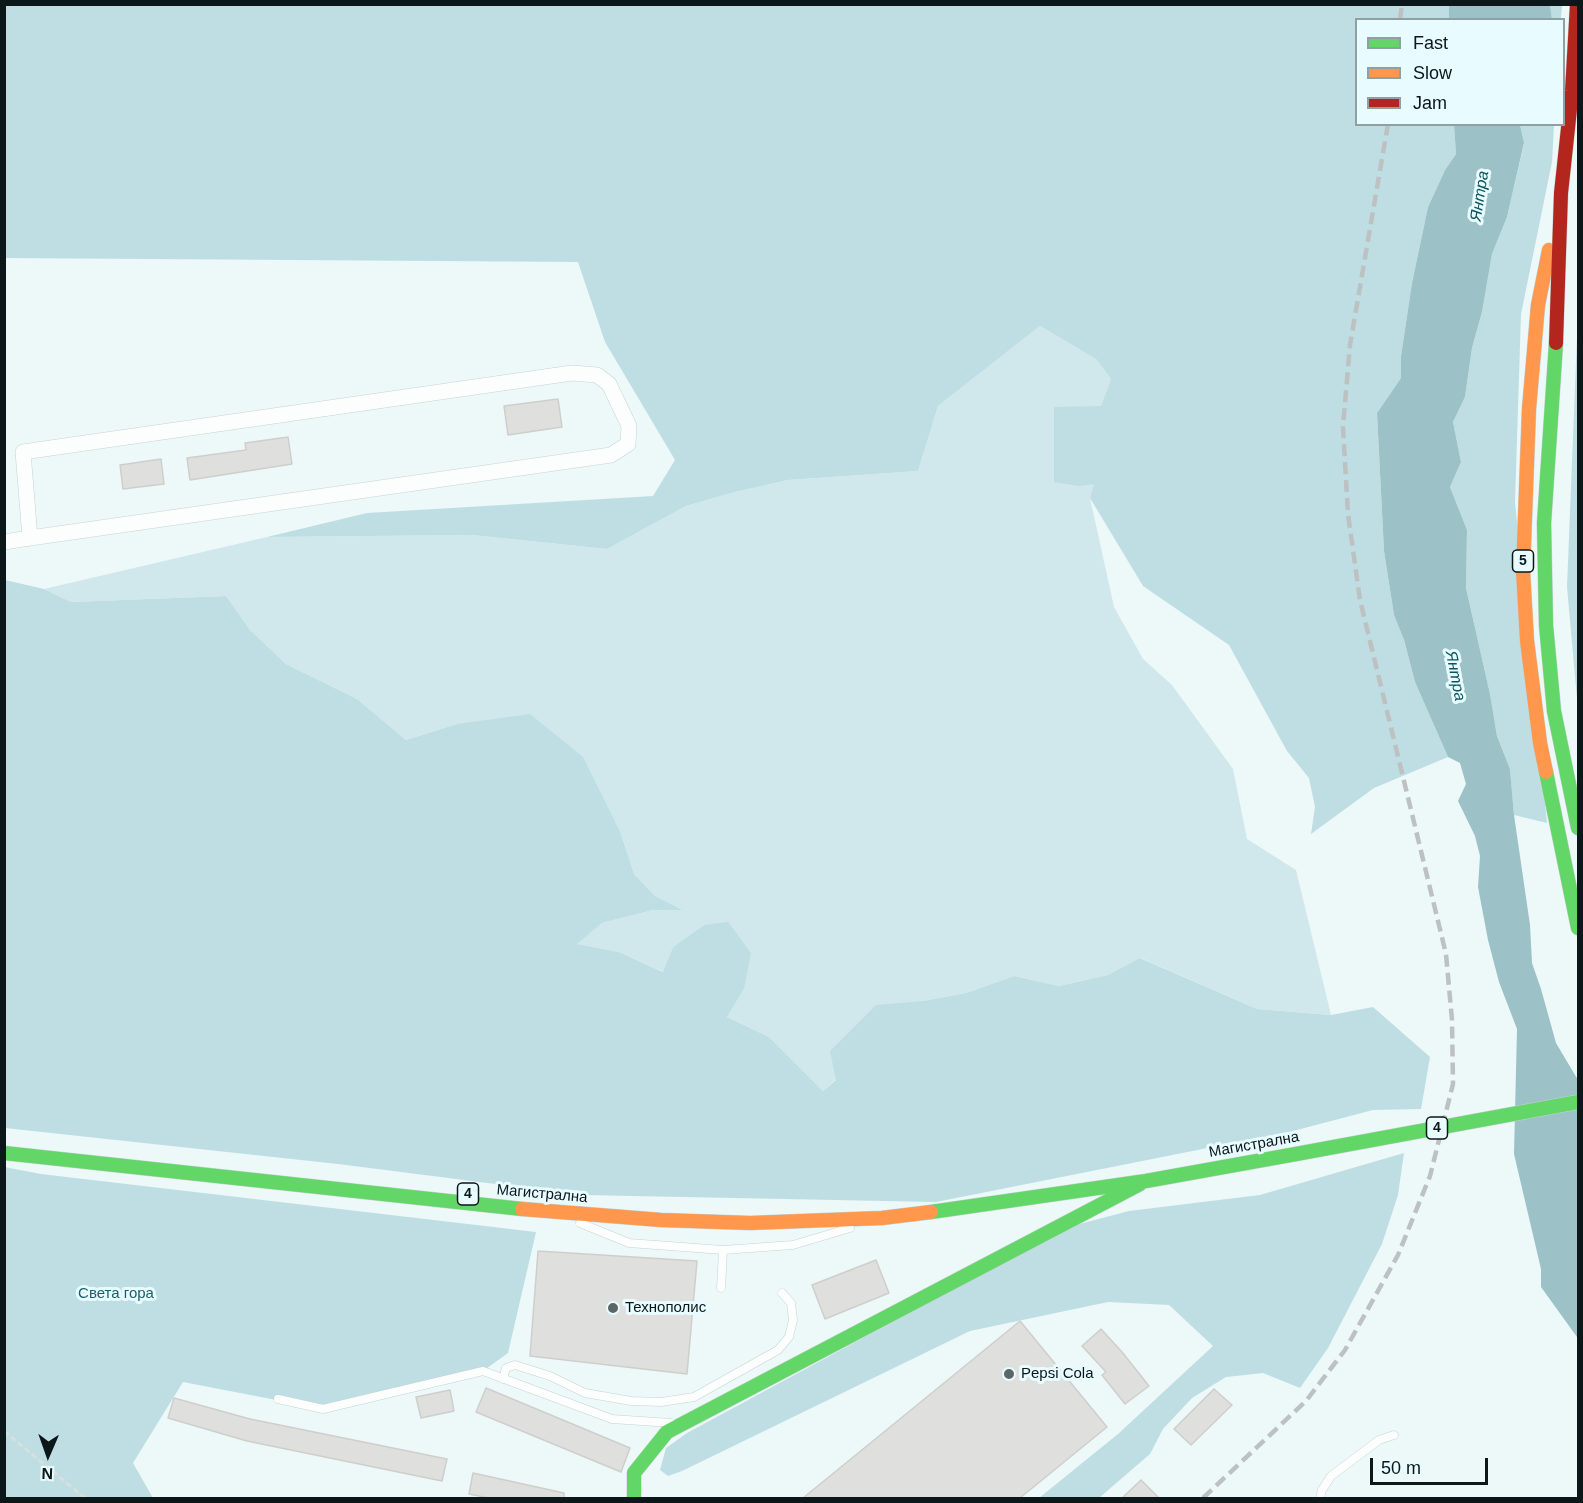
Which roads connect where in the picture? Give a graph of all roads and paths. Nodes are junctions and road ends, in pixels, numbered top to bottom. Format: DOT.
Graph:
graph roads {
  1 [pos="1577,4"];
  2 [pos="1561,193"];
  3 [pos="30,538"];
  4 [pos="4,542"];
  5 [pos="1578,828"];
  6 [pos="1578,928"];
  7 [pos="1578,1102"];
  8 [pos="4,1143"];
  9 [pos="4,1153"];
  10 [pos="1146,1181"];
  11 [pos="554,1212"];
  12 [pos="934,1212"];
  13 [pos="882,1218"];
  14 [pos="723,1250"];
  15 [pos="721,1288"];
  16 [pos="782,1293"];
  17 [pos="503,1378"];
  18 [pos="278,1399"];
  19 [pos="681,1424"];
  20 [pos="5,1431"];
  21 [pos="1394,1435"];
  22 [pos="85,1498"];
  23 [pos="634,1498"];
  24 [pos="1320,1498"];
  1 -- 2 [label="main road, 5"];
  2 -- 5 [label="main road, 5"];
  2 -- 6 [label="main road, 5"];
  3 -- 3 [label="street"];
  3 -- 4 [label="street"];
  7 -- 10 [label="main road, Магистрална / 4, bridge"];
  8 -- 12 [label="main road, Магистрална / 4"];
  9 -- 11 [label="main road, Магистрална / 4"];
  10 -- 12 [label="main road, Магистрална / 4"];
  10 -- 19 [label="main road"];
  11 -- 13 [label="main road, Магистрална / 4"];
  11 -- 14 [label="lane"];
  12 -- 13 [label="main road, Магистрална / 4"];
  13 -- 14 [label="lane"];
  14 -- 15 [label="lane"];
  16 -- 17 [label="lane"];
  17 -- 18 [label="lane"];
  17 -- 19 [label="lane"];
  19 -- 23 [label="main road"];
  20 -- 22 [label="path"];
  21 -- 24 [label="lane"];
}
